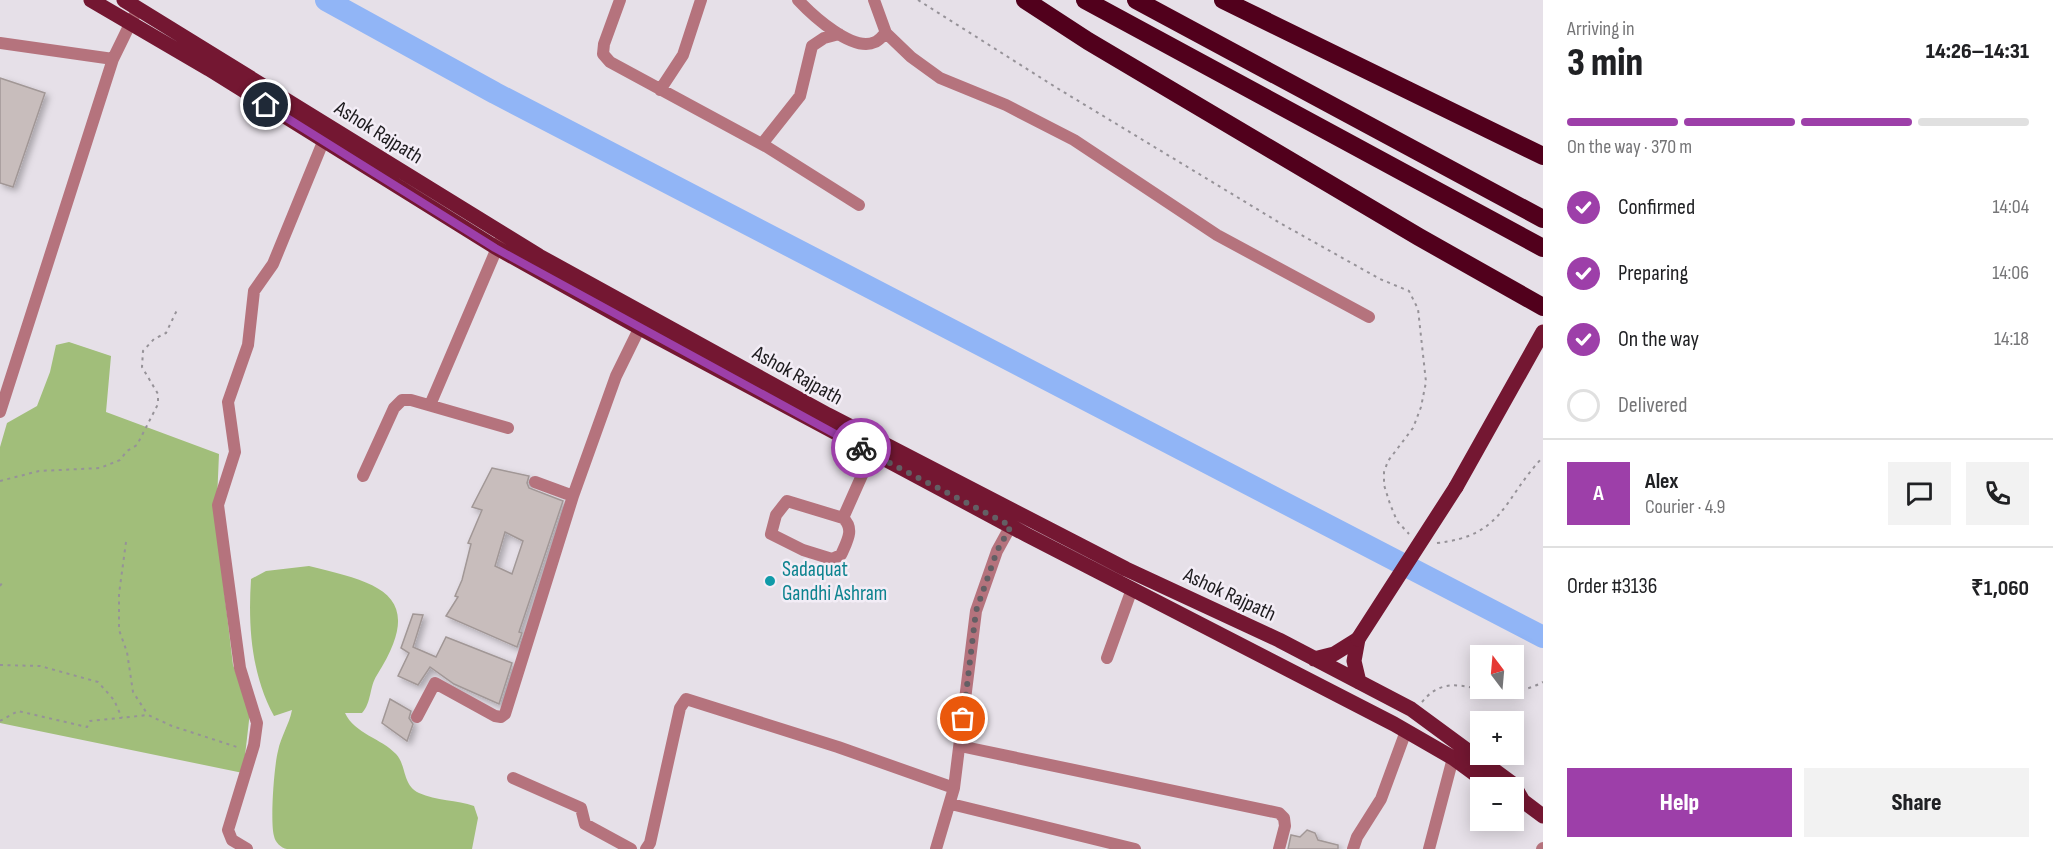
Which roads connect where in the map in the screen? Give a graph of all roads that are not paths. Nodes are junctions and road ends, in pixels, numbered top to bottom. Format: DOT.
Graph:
graph roads {
  1 [pos="91,0"];
  2 [pos="124,0"];
  3 [pos="620,0"];
  4 [pos="701,0"];
  5 [pos="798,0"];
  6 [pos="874,0"];
  7 [pos="1025,0"];
  8 [pos="1085,0"];
  9 [pos="1136,0"];
  10 [pos="1223,0"];
  11 [pos="138,8"];
  12 [pos="130,22"];
  13 [pos="886,33"];
  14 [pos="839,34"];
  15 [pos="0,43"];
  16 [pos="113,59"];
  17 [pos="660,90"];
  18 [pos="323,142"];
  19 [pos="762,144"];
  20 [pos="1543,156"];
  21 [pos="859,205"];
  22 [pos="1543,219"];
  23 [pos="505,234"];
  24 [pos="495,248"];
  25 [pos="1543,248"];
  26 [pos="1543,307"];
  27 [pos="1369,317"];
  28 [pos="643,322"];
  29 [pos="1543,332"];
  30 [pos="429,405"];
  31 [pos="0,412"];
  32 [pos="508,428"];
  33 [pos="874,447"];
  34 [pos="363,476"];
  35 [pos="535,482"];
  36 [pos="573,496"];
  37 [pos="843,518"];
  38 [pos="1014,519"];
  39 [pos="1132,589"];
  40 [pos="1358,639"];
  41 [pos="1107,658"];
  42 [pos="1314,658"];
  43 [pos="1359,682"];
  44 [pos="417,717"];
  45 [pos="1406,731"];
  46 [pos="960,746"];
  47 [pos="1453,758"];
  48 [pos="1479,777"];
  49 [pos="1504,777"];
  50 [pos="513,778"];
  51 [pos="954,788"];
  52 [pos="1524,803"];
  53 [pos="951,804"];
  54 [pos="1543,816"];
  55 [pos="247,849"];
  56 [pos="631,849"];
  57 [pos="646,849"];
  58 [pos="936,849"];
  59 [pos="1135,849"];
  60 [pos="1280,849"];
  61 [pos="1353,849"];
  62 [pos="1429,849"];
  1 -- 12 [label="main road, Ashok Rajpath"];
  2 -- 11 [label="main road, Ashok Rajpath"];
  3 -- 17 [label="street"];
  4 -- 17 [label="street"];
  5 -- 14 [label="street"];
  6 -- 13 [label="street"];
  7 -- 26 [label="highway"];
  8 -- 25 [label="highway"];
  9 -- 22 [label="highway"];
  10 -- 20 [label="highway"];
  11 -- 12 [label="street"];
  11 -- 23 [label="main road, Ashok Rajpath"];
  12 -- 16 [label="street"];
  12 -- 18 [label="main road, Ashok Rajpath"];
  13 -- 14 [label="street"];
  13 -- 27 [label="street"];
  14 -- 19 [label="street"];
  15 -- 16 [label="street"];
  16 -- 31 [label="street"];
  17 -- 19 [label="street"];
  18 -- 24 [label="main road, Ashok Rajpath"];
  18 -- 55 [label="street"];
  19 -- 21 [label="street"];
  23 -- 24 [label="street"];
  23 -- 28 [label="main road, Ashok Rajpath"];
  24 -- 28 [label="main road, Ashok Rajpath"];
  24 -- 30 [label="street"];
  28 -- 33 [label="main road, Ashok Rajpath"];
  28 -- 36 [label="street"];
  29 -- 40 [label="main road, bridge"];
  30 -- 32 [label="street"];
  30 -- 34 [label="street"];
  33 -- 37 [label="street"];
  33 -- 38 [label="main road, Ashok Rajpath"];
  35 -- 36 [label="street"];
  36 -- 44 [label="street"];
  37 -- 37 [label="street"];
  38 -- 39 [label="main road, Ashok Rajpath"];
  38 -- 42 [label="main road, Ashok Rajpath"];
  38 -- 46 [label="street"];
  39 -- 41 [label="street"];
  39 -- 45 [label="main road, Ashok Rajpath"];
  40 -- 42 [label="main road"];
  40 -- 43 [label="main road"];
  42 -- 43 [label="main road, Ashok Rajpath"];
  43 -- 49 [label="main road, Ashok Rajpath"];
  45 -- 47 [label="main road, Ashok Rajpath"];
  45 -- 61 [label="street"];
  46 -- 51 [label="street"];
  46 -- 60 [label="street"];
  47 -- 48 [label="main road, Ashok Rajpath"];
  47 -- 62 [label="street"];
  50 -- 56 [label="street"];
  51 -- 53 [label="street"];
  51 -- 57 [label="street"];
  52 -- 54 [label="main road, Ashok Rajpath"];
  53 -- 58 [label="street"];
  53 -- 59 [label="street"];
}
